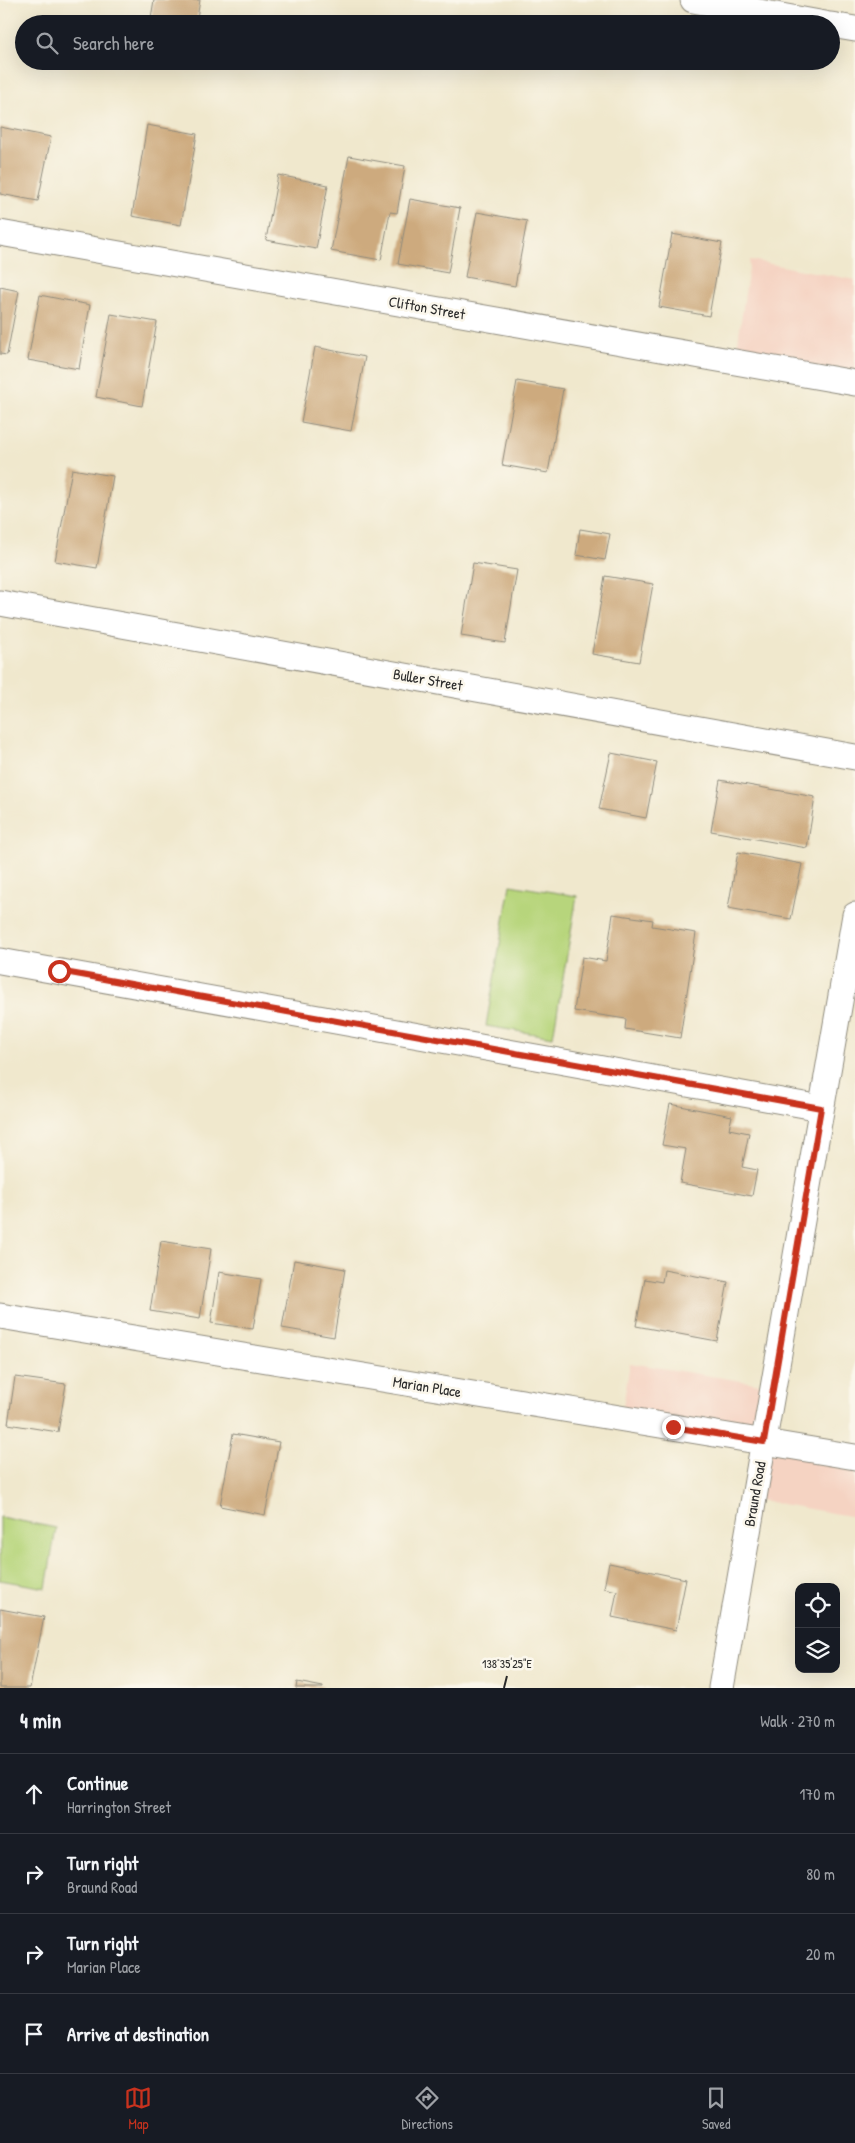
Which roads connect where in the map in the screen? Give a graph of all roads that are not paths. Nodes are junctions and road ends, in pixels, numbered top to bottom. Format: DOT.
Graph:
graph roads {
  1 [pos="693,0"];
  2 [pos="776,15"];
  3 [pos="840,26"];
  4 [pos="855,29"];
  5 [pos="0,233"];
  6 [pos="855,383"];
  7 [pos="0,603"];
  8 [pos="855,757"];
  9 [pos="855,917"];
  10 [pos="0,961"];
  11 [pos="821,1108"];
  12 [pos="0,1316"];
  13 [pos="764,1442"];
  14 [pos="855,1457"];
  15 [pos="722,1688"];
  1 -- 2 [label="street"];
  3 -- 4 [label="street"];
  5 -- 6 [label="street, Clifton Street"];
  7 -- 8 [label="street, Buller Street"];
  9 -- 11 [label="street, Braund Road"];
  10 -- 11 [label="street"];
  11 -- 13 [label="street, Braund Road"];
  12 -- 13 [label="street, Marian Place"];
  13 -- 14 [label="street, Marian Place"];
  13 -- 15 [label="street, Braund Road"];
}
